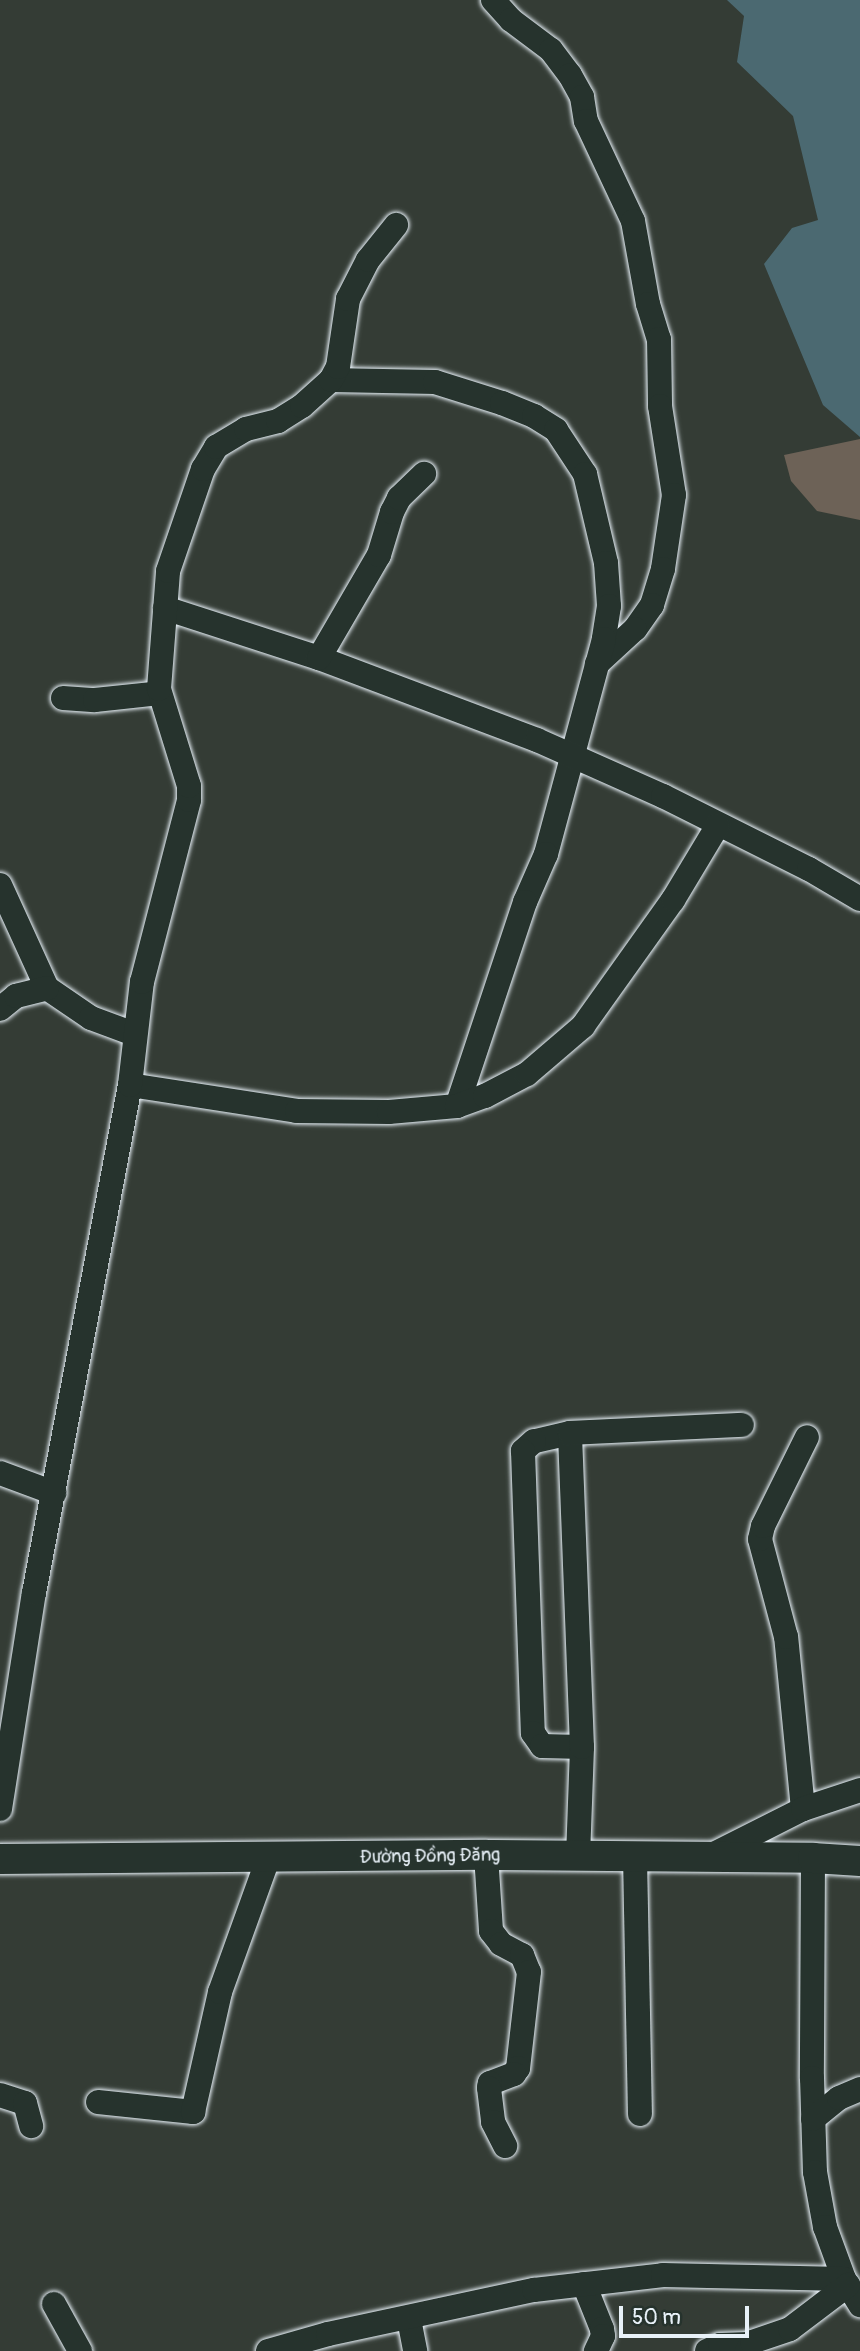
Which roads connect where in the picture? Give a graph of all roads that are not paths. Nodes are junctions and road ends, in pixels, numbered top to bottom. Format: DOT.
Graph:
graph roads {
  1 [pos="493,0"];
  2 [pos="396,225"];
  3 [pos="331,380"];
  4 [pos="424,474"];
  5 [pos="165,608"];
  6 [pos="319,658"];
  7 [pos="597,664"];
  8 [pos="160,693"];
  9 [pos="63,698"];
  10 [pos="572,755"];
  11 [pos="718,825"];
  12 [pos="0,885"];
  13 [pos="860,899"];
  14 [pos="47,988"];
  15 [pos="5,999"];
  16 [pos="134,1034"];
  17 [pos="130,1085"];
  18 [pos="457,1107"];
  19 [pos="742,1425"];
  20 [pos="570,1433"];
  21 [pos="807,1437"];
  22 [pos="0,1473"];
  23 [pos="54,1493"];
  24 [pos="582,1746"];
  25 [pos="860,1790"];
  26 [pos="0,1809"];
  27 [pos="803,1810"];
  28 [pos="486,1855"];
  29 [pos="710,1856"];
  30 [pos="578,1857"];
  31 [pos="635,1857"];
  32 [pos="813,1857"];
  33 [pos="0,1859"];
  34 [pos="268,1859"];
  35 [pos="860,1861"];
  36 [pos="860,2089"];
  37 [pos="0,2095"];
  38 [pos="98,2102"];
  39 [pos="640,2114"];
  40 [pos="813,2119"];
  41 [pos="31,2126"];
  42 [pos="505,2146"];
  43 [pos="584,2284"];
  44 [pos="850,2290"];
  45 [pos="54,2304"];
  46 [pos="410,2319"];
  47 [pos="748,2348"];
  48 [pos="80,2351"];
  49 [pos="268,2351"];
  50 [pos="415,2351"];
  51 [pos="596,2351"];
  52 [pos="706,2351"];
  1 -- 7 [label="street"];
  2 -- 3 [label="street"];
  3 -- 5 [label="street"];
  3 -- 7 [label="street"];
  4 -- 6 [label="street"];
  5 -- 6 [label="street"];
  5 -- 8 [label="street"];
  6 -- 10 [label="street"];
  7 -- 10 [label="street"];
  8 -- 9 [label="street"];
  8 -- 16 [label="street"];
  10 -- 11 [label="street"];
  10 -- 18 [label="street"];
  11 -- 13 [label="street"];
  11 -- 18 [label="street"];
  12 -- 14 [label="street"];
  14 -- 15 [label="street"];
  14 -- 16 [label="street"];
  16 -- 17 [label="street"];
  17 -- 18 [label="street"];
  17 -- 23 [label="street"];
  19 -- 20 [label="street"];
  20 -- 24 [label="street"];
  20 -- 24 [label="street"];
  21 -- 27 [label="street"];
  22 -- 23 [label="street"];
  23 -- 26 [label="street"];
  24 -- 30 [label="street"];
  25 -- 27 [label="street"];
  27 -- 29 [label="street"];
  28 -- 30 [label="main road, Đường Đồng Đăng"];
  28 -- 34 [label="main road, Đường Đồng Đăng"];
  28 -- 42 [label="street"];
  29 -- 31 [label="main road, Đường Đồng Đăng"];
  29 -- 32 [label="main road, Đường Đồng Đăng"];
  30 -- 31 [label="main road, Đường Đồng Đăng"];
  31 -- 39 [label="street"];
  32 -- 35 [label="main road, Đường Đồng Đăng"];
  32 -- 40 [label="street"];
  33 -- 34 [label="main road, Đường Đồng Đăng"];
  34 -- 38 [label="street"];
  36 -- 40 [label="street"];
  37 -- 41 [label="street"];
  40 -- 44 [label="street"];
  43 -- 44 [label="street"];
  43 -- 46 [label="street"];
  43 -- 51 [label="street"];
  44 -- 47 [label="street"];
  45 -- 48 [label="street"];
  46 -- 49 [label="street"];
  46 -- 50 [label="street"];
  47 -- 52 [label="street"];
}
